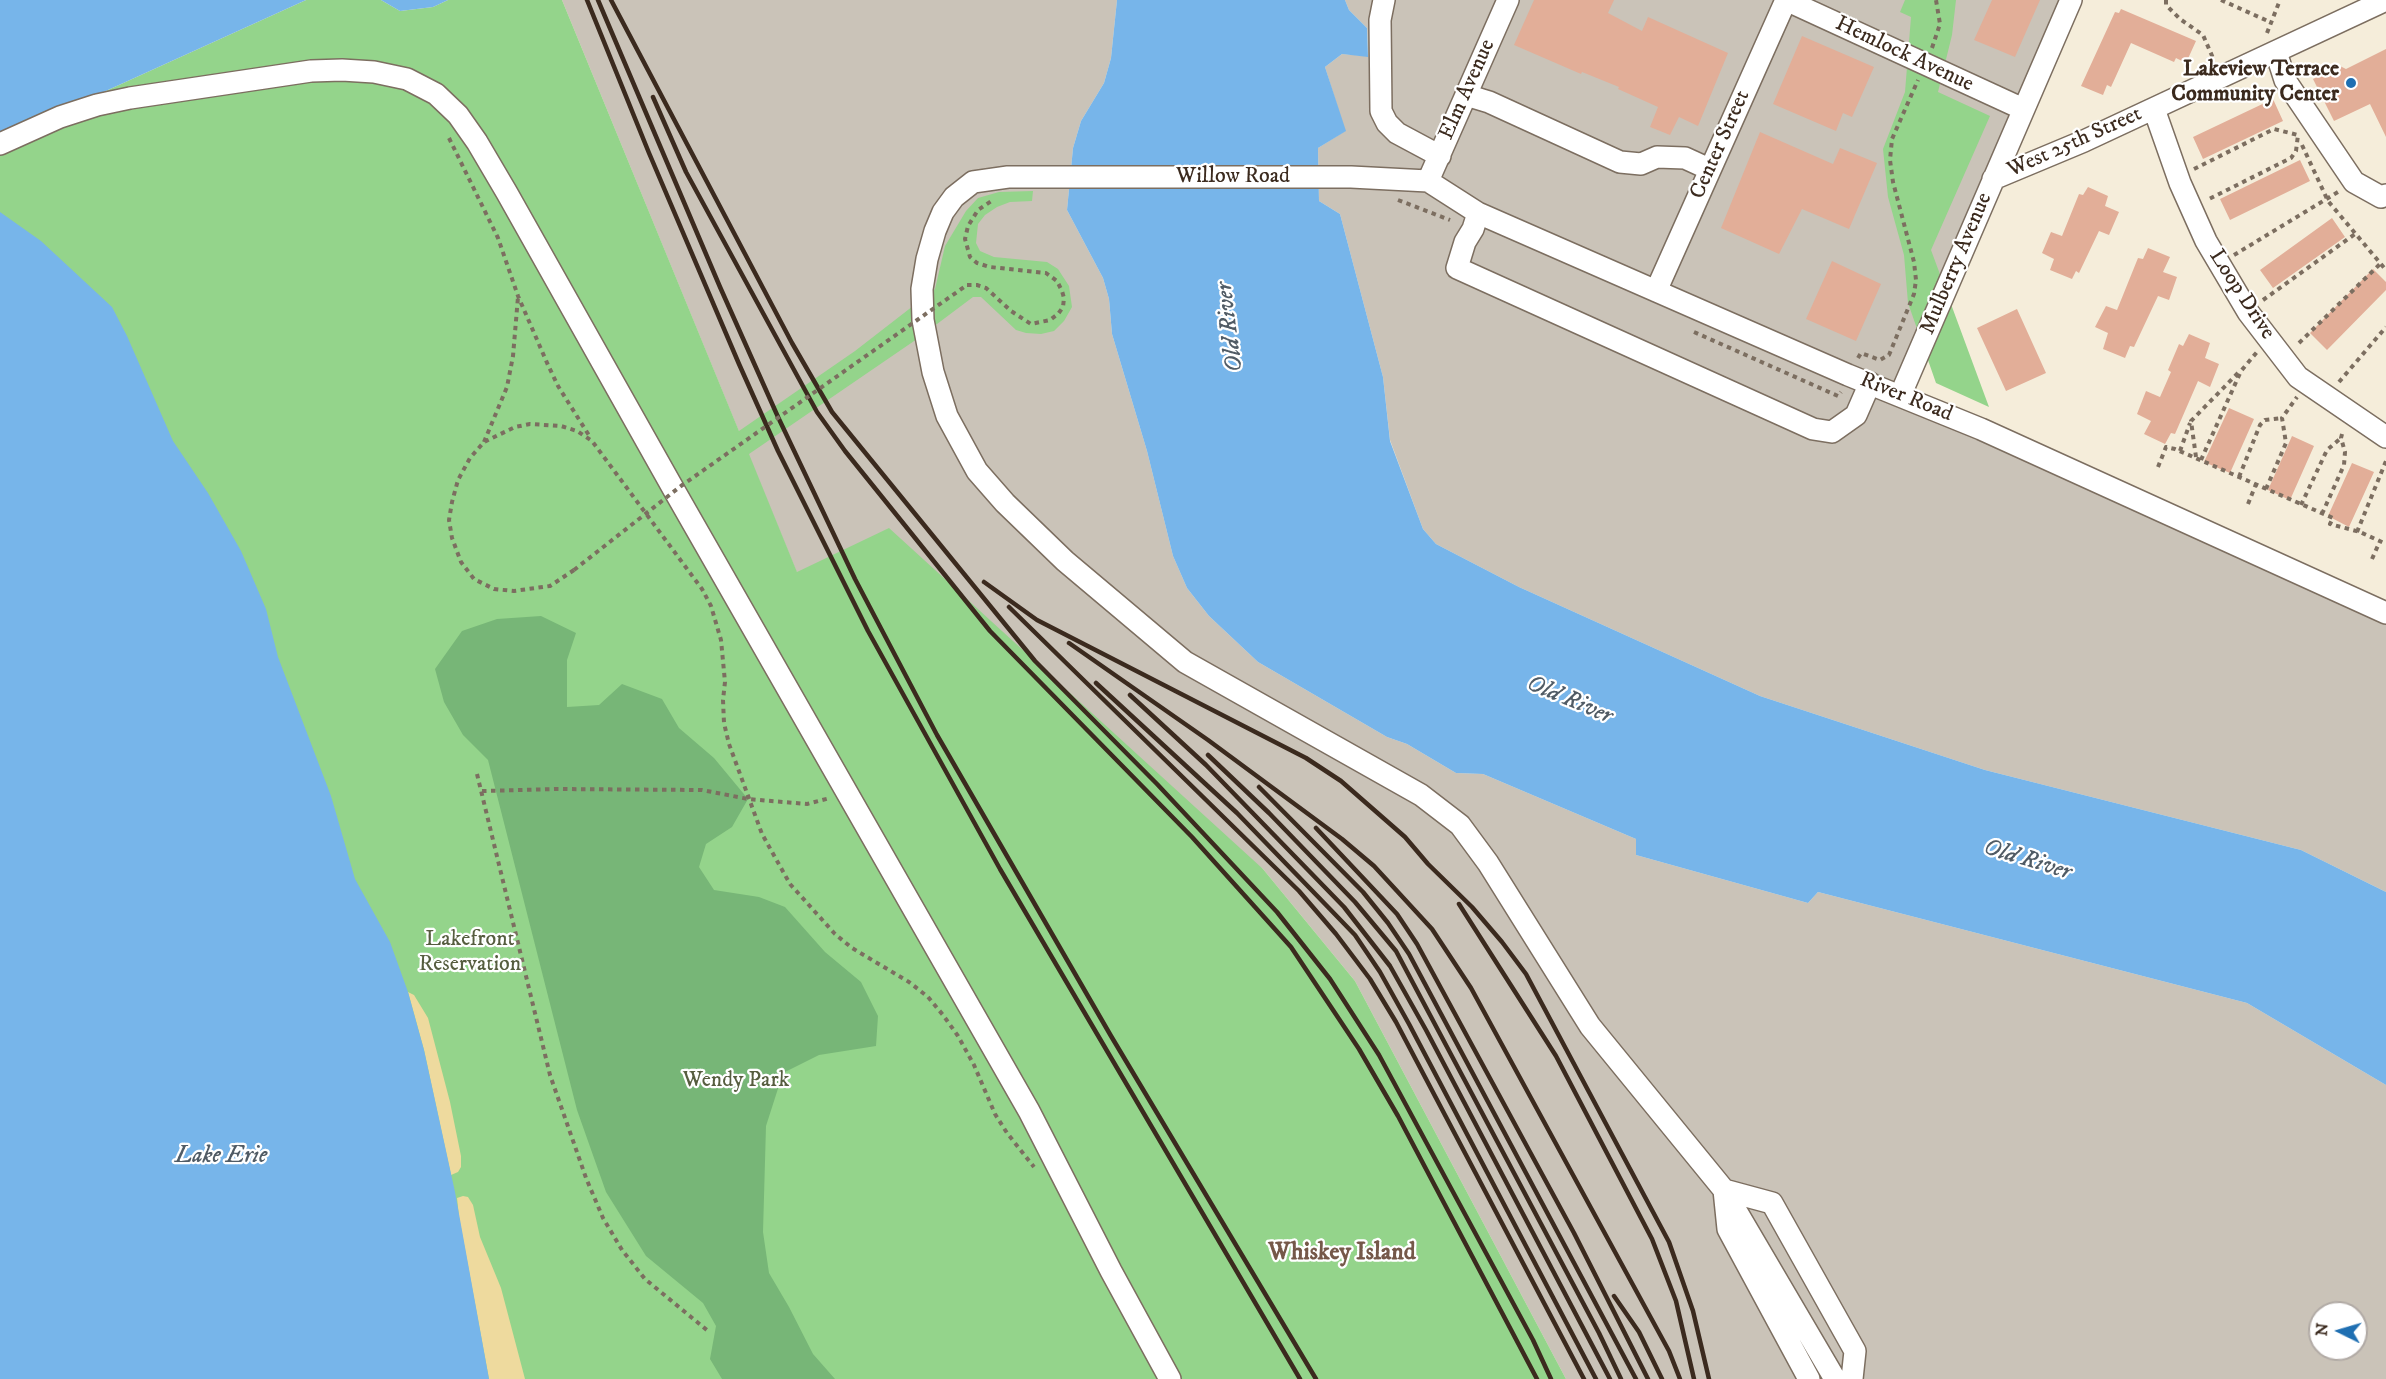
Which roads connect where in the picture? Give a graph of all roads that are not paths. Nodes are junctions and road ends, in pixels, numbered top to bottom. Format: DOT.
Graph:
graph roads {
  1 [pos="1384,0"];
  2 [pos="1786,0"];
  3 [pos="2071,0"];
  4 [pos="2386,0"];
  5 [pos="1506,1"];
  6 [pos="2271,42"];
  7 [pos="1466,94"];
  8 [pos="2023,109"];
  9 [pos="2154,109"];
  10 [pos="0,144"];
  11 [pos="1440,156"];
  12 [pos="1709,169"];
  13 [pos="1993,179"];
  14 [pos="1428,181"];
  15 [pos="2386,195"];
  16 [pos="1476,221"];
  17 [pos="1656,291"];
  18 [pos="1870,383"];
  19 [pos="1900,396"];
  20 [pos="2386,437"];
  21 [pos="2386,613"];
  22 [pos="1724,1190"];
  23 [pos="1170,1379"];
  24 [pos="1809,1379"];
  25 [pos="1834,1379"];
  26 [pos="1852,1379"];
  1 -- 11 [label="street"];
  2 -- 8 [label="street, Hemlock Avenue"];
  2 -- 12 [label="street, Center Street"];
  3 -- 8 [label="street, Mulberry Avenue"];
  4 -- 6 [label="street, West 25th Street"];
  5 -- 7 [label="street, Elm Avenue"];
  6 -- 9 [label="street, West 25th Street"];
  6 -- 15 [label="street"];
  7 -- 11 [label="street, Elm Avenue"];
  7 -- 12 [label="street"];
  8 -- 13 [label="street, Mulberry Avenue"];
  9 -- 13 [label="street, West 25th Street"];
  9 -- 20 [label="street, Loop Drive"];
  10 -- 23 [label="street"];
  11 -- 14 [label="street, Elm Avenue"];
  12 -- 17 [label="street, Center Street"];
  13 -- 19 [label="street, Mulberry Avenue"];
  14 -- 16 [label="street, River Road"];
  14 -- 22 [label="street, Willow Road"];
  16 -- 17 [label="street, River Road"];
  16 -- 18 [label="street"];
  17 -- 18 [label="street, River Road"];
  18 -- 19 [label="street, River Road"];
  19 -- 21 [label="street, River Road"];
  22 -- 24 [label="street"];
  22 -- 25 [label="street, Willow Road"];
  22 -- 26 [label="street"];
}
